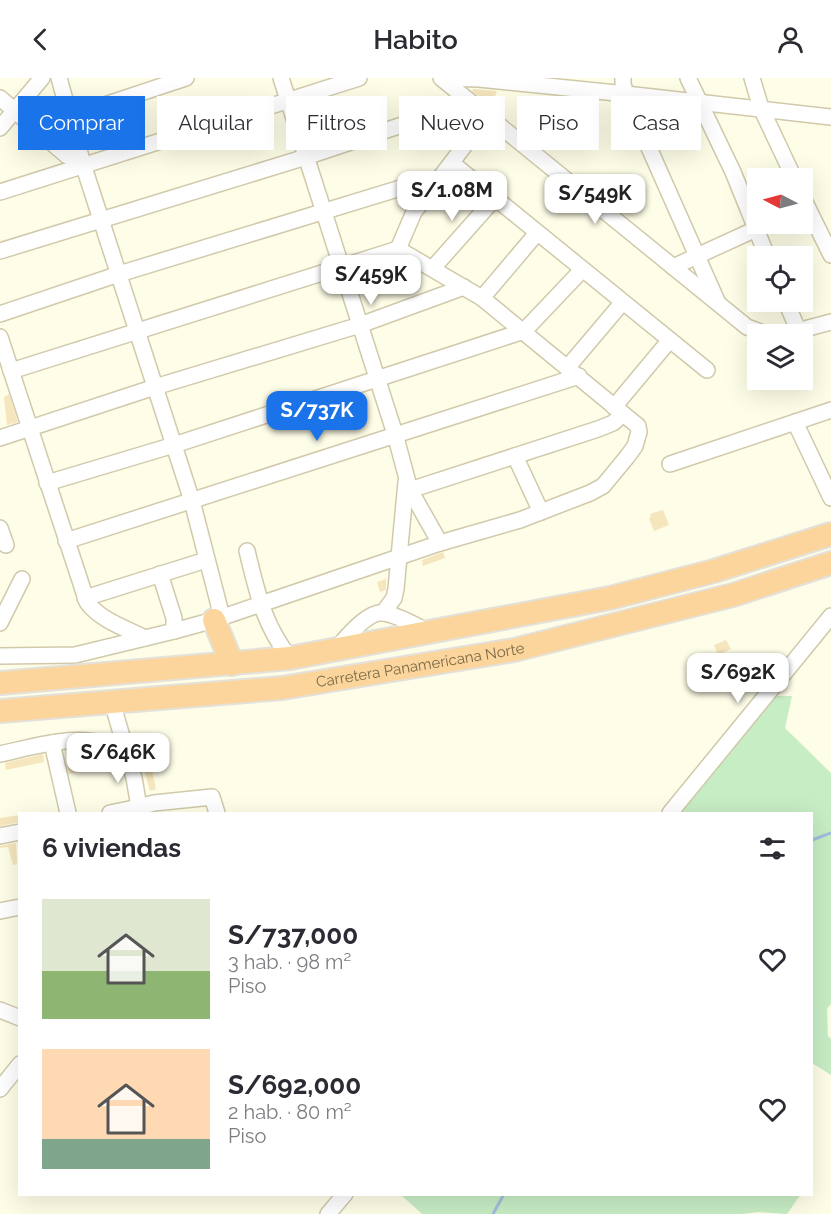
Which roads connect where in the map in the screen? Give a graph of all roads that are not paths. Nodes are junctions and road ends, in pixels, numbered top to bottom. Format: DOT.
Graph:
graph roads {
  1 [pos="42,78"];
  2 [pos="59,78"];
  3 [pos="186,78"];
  4 [pos="281,78"];
  5 [pos="359,78"];
  6 [pos="442,78"];
  7 [pos="688,78"];
  8 [pos="753,78"];
  9 [pos="625,86"];
  10 [pos="64,96"];
  11 [pos="131,96"];
  12 [pos="287,96"];
  13 [pos="306,96"];
  14 [pos="464,96"];
  15 [pos="669,96"];
  16 [pos="697,96"];
  17 [pos="0,98"];
  18 [pos="286,103"];
  19 [pos="701,103"];
  20 [pos="701,105"];
  21 [pos="761,108"];
  22 [pos="15,110"];
  23 [pos="18,113"];
  24 [pos="831,117"];
  25 [pos="399,126"];
  26 [pos="0,128"];
  27 [pos="505,130"];
  28 [pos="60,150"];
  29 [pos="79,150"];
  30 [pos="304,150"];
  31 [pos="462,150"];
  32 [pos="306,157"];
  33 [pos="452,163"];
  34 [pos="83,164"];
  35 [pos="789,168"];
  36 [pos="431,190"];
  37 [pos="0,192"];
  38 [pos="495,198"];
  39 [pos="747,207"];
  40 [pos="324,212"];
  41 [pos="813,218"];
  42 [pos="102,219"];
  43 [pos="537,233"];
  44 [pos="747,233"];
  45 [pos="398,249"];
  46 [pos="0,251"];
  47 [pos="831,255"];
  48 [pos="697,256"];
  49 [pos="342,267"];
  50 [pos="673,267"];
  51 [pos="433,268"];
  52 [pos="582,270"];
  53 [pos="119,274"];
  54 [pos="464,287"];
  55 [pos="482,298"];
  56 [pos="622,303"];
  57 [pos="718,304"];
  58 [pos="0,314"];
  59 [pos="831,322"];
  60 [pos="360,325"];
  61 [pos="747,327"];
  62 [pos="813,327"];
  63 [pos="137,330"];
  64 [pos="524,331"];
  65 [pos="0,337"];
  66 [pos="669,341"];
  67 [pos="707,370"];
  68 [pos="11,371"];
  69 [pos="573,372"];
  70 [pos="377,378"];
  71 [pos="155,387"];
  72 [pos="618,410"];
  73 [pos="831,410"];
  74 [pos="795,422"];
  75 [pos="30,429"];
  76 [pos="395,434"];
  77 [pos="0,438"];
  78 [pos="174,445"];
  79 [pos="515,456"];
  80 [pos="670,464"];
  81 [pos="47,483"];
  82 [pos="408,483"];
  83 [pos="831,498"];
  84 [pos="192,501"];
  85 [pos="541,512"];
  86 [pos="0,528"];
  87 [pos="831,534"];
  88 [pos="66,541"];
  89 [pos="440,543"];
  90 [pos="6,545"];
  91 [pos="246,551"];
  92 [pos="398,558"];
  93 [pos="206,560"];
  94 [pos="831,563"];
  95 [pos="160,574"];
  96 [pos="22,579"];
  97 [pos="85,598"];
  98 [pos="261,604"];
  99 [pos="383,613"];
  100 [pos="831,616"];
  101 [pos="218,619"];
  102 [pos="0,623"];
  103 [pos="174,631"];
  104 [pos="429,632"];
  105 [pos="145,638"];
  106 [pos="336,649"];
  107 [pos="0,656"];
  108 [pos="290,658"];
  109 [pos="232,664"];
  110 [pos="0,683"];
  111 [pos="112,702"];
  112 [pos="0,711"];
  113 [pos="52,743"];
  114 [pos="126,753"];
  115 [pos="0,754"];
  116 [pos="140,810"];
  117 [pos="68,812"];
  118 [pos="120,812"];
  119 [pos="217,812"];
  120 [pos="671,812"];
  121 [pos="18,832"];
  122 [pos="0,836"];
  123 [pos="18,906"];
  124 [pos="0,911"];
  125 [pos="0,1010"];
  126 [pos="18,1017"];
  127 [pos="18,1066"];
  128 [pos="0,1089"];
  129 [pos="343,1196"];
  130 [pos="328,1214"];
  1 -- 22 [label="street"];
  2 -- 10 [label="street"];
  3 -- 11 [label="street"];
  4 -- 12 [label="street"];
  5 -- 13 [label="street"];
  6 -- 9 [label="street"];
  6 -- 14 [label="street"];
  7 -- 16 [label="street"];
  8 -- 21 [label="street"];
  9 -- 15 [label="street"];
  9 -- 48 [label="street"];
  17 -- 22 [label="street"];
  18 -- 34 [label="street"];
  19 -- 21 [label="street"];
  20 -- 39 [label="street"];
  21 -- 24 [label="street"];
  21 -- 35 [label="street"];
  22 -- 23 [label="street"];
  22 -- 26 [label="street"];
  25 -- 32 [label="street"];
  27 -- 50 [label="street"];
  28 -- 34 [label="street"];
  29 -- 34 [label="street"];
  30 -- 32 [label="street"];
  31 -- 33 [label="street"];
  32 -- 40 [label="street"];
  32 -- 42 [label="street"];
  33 -- 36 [label="street"];
  33 -- 38 [label="street"];
  34 -- 37 [label="street"];
  34 -- 42 [label="street"];
  36 -- 40 [label="street"];
  36 -- 45 [label="street"];
  38 -- 43 [label="street"];
  38 -- 51 [label="street"];
  40 -- 49 [label="street"];
  40 -- 53 [label="street"];
  41 -- 47 [label="street"];
  42 -- 46 [label="street"];
  42 -- 53 [label="street"];
  43 -- 52 [label="street"];
  43 -- 55 [label="street"];
  44 -- 48 [label="street"];
  45 -- 49 [label="street"];
  45 -- 51 [label="street"];
  48 -- 50 [label="street"];
  48 -- 57 [label="street"];
  49 -- 60 [label="street"];
  49 -- 63 [label="street"];
  50 -- 57 [label="street"];
  51 -- 54 [label="street"];
  52 -- 56 [label="street"];
  52 -- 64 [label="street"];
  53 -- 58 [label="street"];
  53 -- 63 [label="street"];
  54 -- 55 [label="street"];
  54 -- 60 [label="street"];
  55 -- 64 [label="street"];
  56 -- 66 [label="street"];
  56 -- 69 [label="street"];
  57 -- 61 [label="street"];
  59 -- 62 [label="street"];
  60 -- 70 [label="street"];
  60 -- 71 [label="street"];
  63 -- 68 [label="street"];
  63 -- 71 [label="street"];
  64 -- 69 [label="street"];
  64 -- 70 [label="street"];
  65 -- 68 [label="street"];
  66 -- 67 [label="street"];
  66 -- 72 [label="street"];
  68 -- 75 [label="street"];
  69 -- 72 [label="street"];
  69 -- 76 [label="street"];
  70 -- 76 [label="street"];
  70 -- 78 [label="street"];
  71 -- 75 [label="street"];
  71 -- 78 [label="street"];
  72 -- 79 [label="street"];
  72 -- 85 [label="street"];
  73 -- 74 [label="street"];
  74 -- 80 [label="street"];
  74 -- 83 [label="street"];
  75 -- 77 [label="street"];
  75 -- 81 [label="street"];
  76 -- 82 [label="street"];
  76 -- 84 [label="street"];
  78 -- 81 [label="street"];
  78 -- 84 [label="street"];
  79 -- 82 [label="street"];
  79 -- 85 [label="street"];
  81 -- 88 [label="street"];
  82 -- 89 [label="street"];
  82 -- 92 [label="street"];
  84 -- 88 [label="street"];
  84 -- 93 [label="street"];
  85 -- 89 [label="street"];
  86 -- 90 [label="street"];
  87 -- 104 [label="highway, Carretera Panamericana Norte"];
  88 -- 97 [label="street"];
  89 -- 92 [label="street"];
  91 -- 98 [label="street"];
  92 -- 98 [label="street"];
  92 -- 99 [label="street"];
  93 -- 95 [label="street"];
  93 -- 101 [label="street"];
  94 -- 111 [label="highway, Carretera Panamericana Norte"];
  95 -- 97 [label="street"];
  95 -- 103 [label="street"];
  96 -- 102 [label="street"];
  97 -- 105 [label="street"];
  98 -- 101 [label="street"];
  98 -- 108 [label="street"];
  99 -- 104 [label="street"];
  99 -- 106 [label="street"];
  100 -- 120 [label="street"];
  101 -- 103 [label="street"];
  101 -- 109 [label="highway"];
  103 -- 105 [label="street"];
  104 -- 106 [label="highway, Carretera Panamericana Norte"];
  105 -- 107 [label="street"];
  106 -- 108 [label="highway, Carretera Panamericana Norte"];
  108 -- 109 [label="highway, Carretera Panamericana Norte"];
  109 -- 110 [label="highway, Carretera Panamericana Norte"];
  111 -- 112 [label="highway, Carretera Panamericana Norte"];
  111 -- 114 [label="street"];
  113 -- 114 [label="street"];
  113 -- 115 [label="street"];
  113 -- 117 [label="street"];
  114 -- 116 [label="street"];
  116 -- 118 [label="street"];
  116 -- 119 [label="street"];
  121 -- 122 [label="street"];
  123 -- 124 [label="street"];
  125 -- 126 [label="street"];
  127 -- 128 [label="street"];
  129 -- 130 [label="street"];
}
